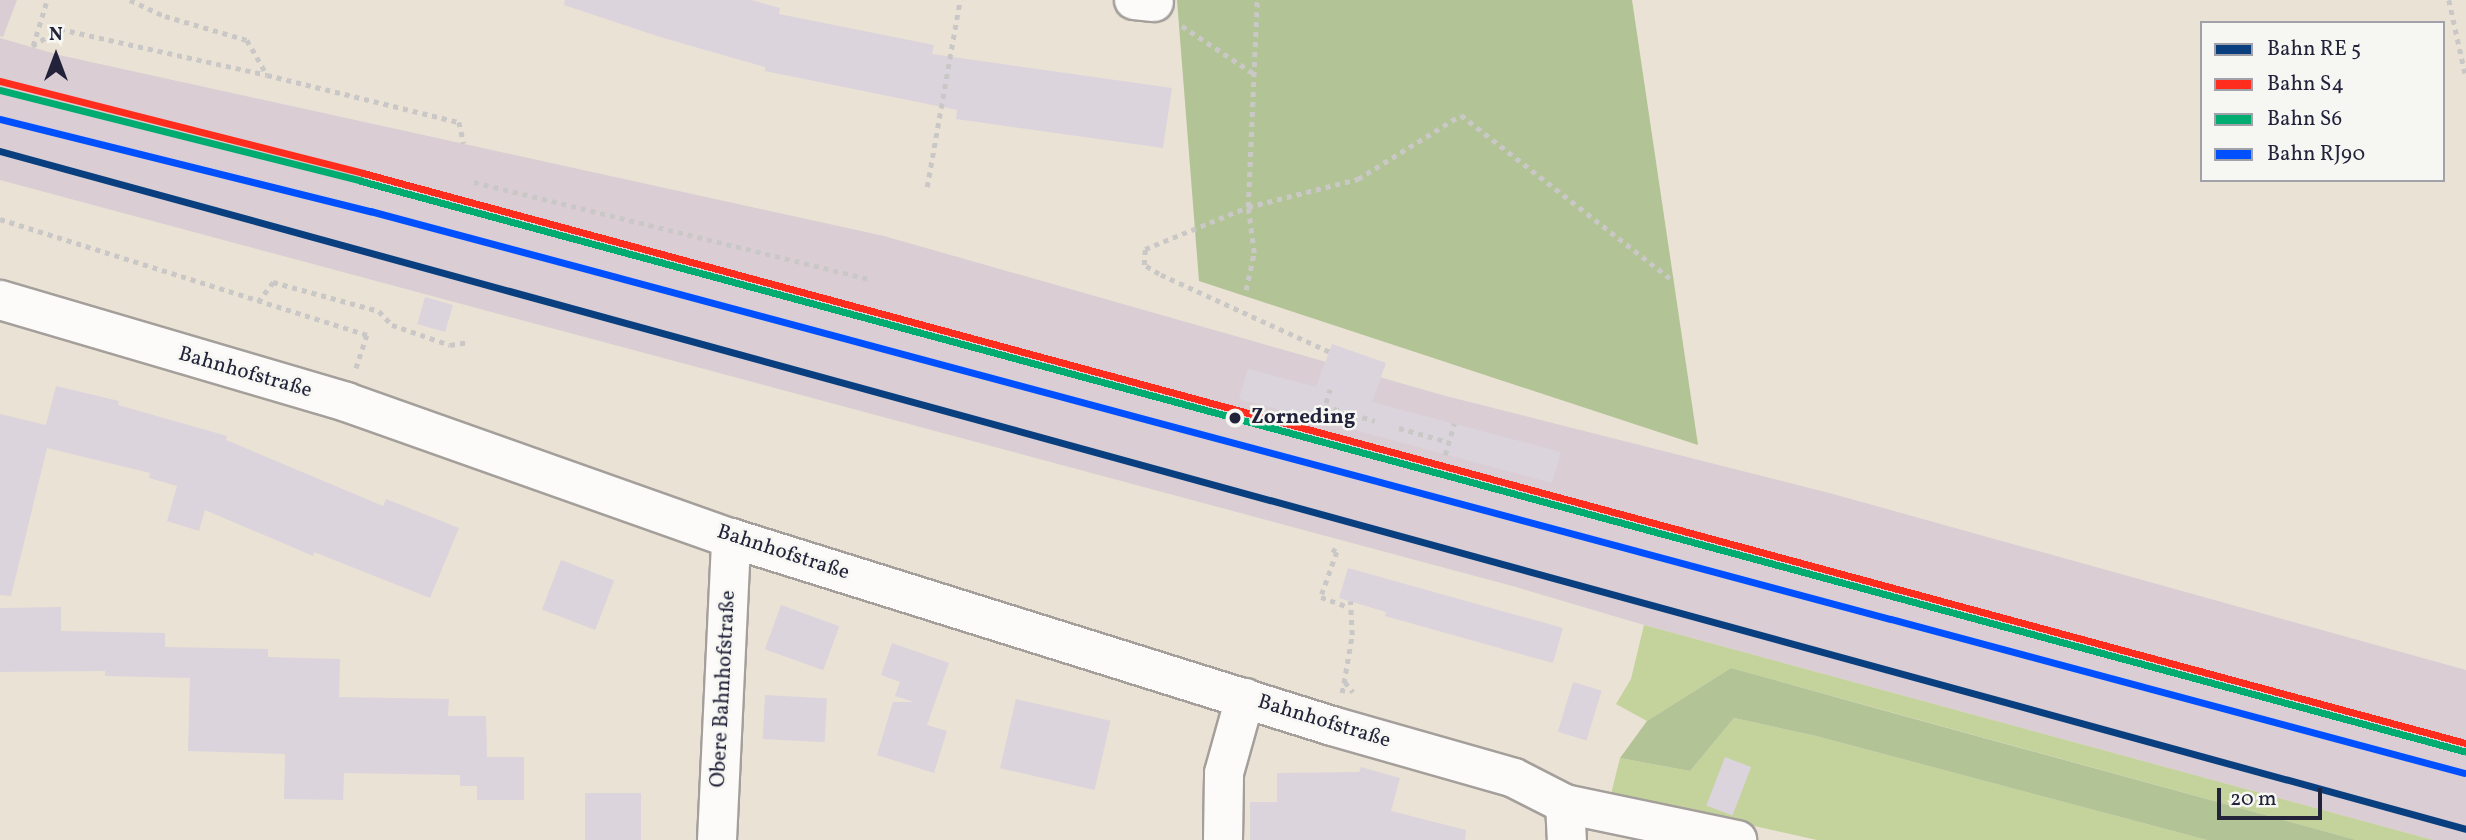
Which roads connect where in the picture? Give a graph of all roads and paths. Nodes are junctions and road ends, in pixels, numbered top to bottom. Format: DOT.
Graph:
graph roads {
  1 [pos="47,0"];
  2 [pos="130,0"];
  3 [pos="960,0"];
  4 [pos="1257,0"];
  5 [pos="2449,0"];
  6 [pos="1144,1"];
  7 [pos="1254,74"];
  8 [pos="267,75"];
  9 [pos="2466,77"];
  10 [pos="464,143"];
  11 [pos="474,182"];
  12 [pos="928,187"];
  13 [pos="1248,207"];
  14 [pos="0,219"];
  15 [pos="1670,278"];
  16 [pos="870,279"];
  17 [pos="1246,290"];
  18 [pos="0,300"];
  19 [pos="258,302"];
  20 [pos="367,335"];
  21 [pos="470,342"];
  22 [pos="1329,352"];
  23 [pos="1329,390"];
  24 [pos="1324,407"];
  25 [pos="1375,421"];
  26 [pos="1320,422"];
  27 [pos="1454,423"];
  28 [pos="1399,428"];
  29 [pos="1448,442"];
  30 [pos="1445,455"];
  31 [pos="732,538"];
  32 [pos="1332,549"];
  33 [pos="1345,682"];
  34 [pos="1245,698"];
  35 [pos="1566,822"];
  36 [pos="717,840"];
  37 [pos="1223,840"];
  38 [pos="1737,840"];
  1 -- 8 [label="path"];
  2 -- 8 [label="path"];
  3 -- 12 [label="path"];
  4 -- 7 [label="path"];
  5 -- 9 [label="path"];
  6 -- 7 [label="path"];
  7 -- 13 [label="path"];
  8 -- 10 [label="path"];
  11 -- 16 [label="path"];
  13 -- 15 [label="path"];
  13 -- 17 [label="path"];
  13 -- 22 [label="path"];
  14 -- 19 [label="path"];
  18 -- 31 [label="street, Bahnhofstraße"];
  19 -- 20 [label="path"];
  19 -- 21 [label="path"];
  23 -- 24 [label="path"];
  24 -- 25 [label="path"];
  24 -- 26 [label="path"];
  27 -- 29 [label="path"];
  28 -- 29 [label="path"];
  29 -- 30 [label="path"];
  31 -- 34 [label="street, Bahnhofstraße"];
  31 -- 36 [label="street, Obere Bahnhofstraße"];
  32 -- 33 [label="path"];
  34 -- 35 [label="street, Bahnhofstraße"];
  34 -- 37 [label="street"];
  35 -- 38 [label="street, Bahnhofstraße"];
}
